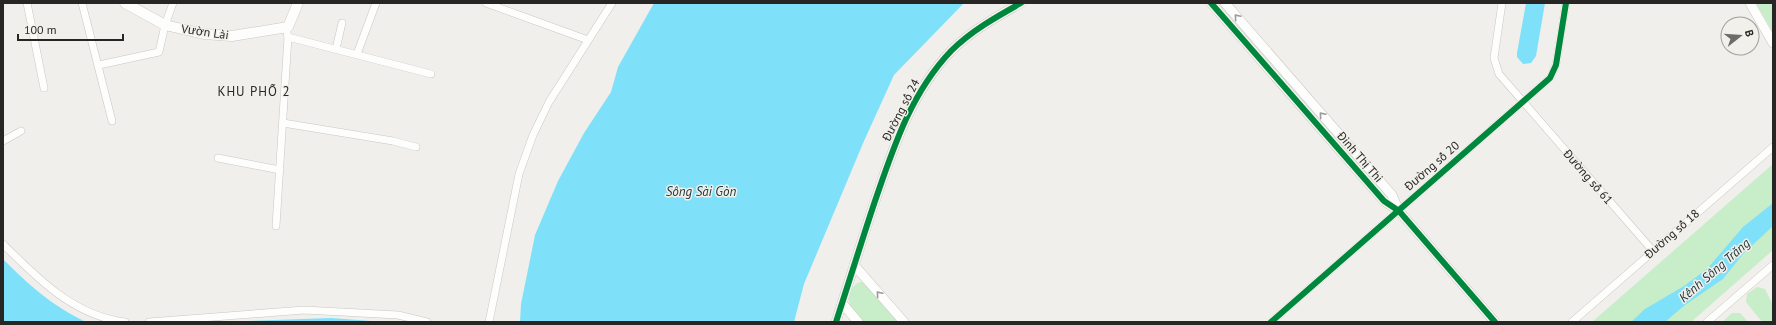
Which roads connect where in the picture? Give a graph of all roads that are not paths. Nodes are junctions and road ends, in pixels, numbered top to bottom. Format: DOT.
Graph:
graph roads {
  1 [pos="26,3"];
  2 [pos="82,3"];
  3 [pos="125,3"];
  4 [pos="173,3"];
  5 [pos="298,3"];
  6 [pos="376,3"];
  7 [pos="486,3"];
  8 [pos="612,3"];
  9 [pos="1021,3"];
  10 [pos="1211,3"];
  11 [pos="1225,3"];
  12 [pos="1502,3"];
  13 [pos="1566,3"];
  14 [pos="1750,3"];
  15 [pos="342,23"];
  16 [pos="165,25"];
  17 [pos="287,32"];
  18 [pos="588,40"];
  19 [pos="1773,42"];
  20 [pos="336,49"];
  21 [pos="357,54"];
  22 [pos="99,65"];
  23 [pos="431,74"];
  24 [pos="44,88"];
  25 [pos="1523,103"];
  26 [pos="112,121"];
  27 [pos="283,123"];
  28 [pos="21,131"];
  29 [pos="3,141"];
  30 [pos="416,147"];
  31 [pos="1773,147"];
  32 [pos="218,158"];
  33 [pos="278,170"];
  34 [pos="1398,211"];
  35 [pos="276,226"];
  36 [pos="3,244"];
  37 [pos="1653,251"];
  38 [pos="854,265"];
  39 [pos="1773,265"];
  40 [pos="842,303"];
  41 [pos="125,322"];
  42 [pos="149,322"];
  43 [pos="427,322"];
  44 [pos="489,322"];
  45 [pos="836,322"];
  46 [pos="858,322"];
  47 [pos="904,322"];
  48 [pos="1271,322"];
  49 [pos="1495,322"];
  50 [pos="1572,322"];
  51 [pos="1708,322"];
  1 -- 24 [label="street"];
  2 -- 22 [label="street"];
  3 -- 16 [label="main road, Vườn Lài"];
  4 -- 16 [label="street"];
  5 -- 17 [label="main road"];
  6 -- 21 [label="street"];
  7 -- 18 [label="street"];
  8 -- 18 [label="street"];
  9 -- 38 [label="street, Đường số 24"];
  10 -- 34 [label="street, Đinh Thị Thi"];
  34 -- 11 [label="street, Đinh Thị Thi, one-way"];
  12 -- 25 [label="street"];
  13 -- 25 [label="street, Đường số 20"];
  14 -- 19 [label="street"];
  15 -- 20 [label="street"];
  16 -- 17 [label="main road, Vườn Lài"];
  16 -- 22 [label="street"];
  17 -- 20 [label="street"];
  17 -- 27 [label="street"];
  18 -- 44 [label="street"];
  20 -- 21 [label="street"];
  21 -- 23 [label="street"];
  22 -- 26 [label="street"];
  25 -- 34 [label="street, Đường số 20"];
  25 -- 37 [label="street, Đường số 61"];
  27 -- 30 [label="street"];
  27 -- 33 [label="street"];
  28 -- 29 [label="street"];
  31 -- 37 [label="street, Đường số 18"];
  32 -- 33 [label="street"];
  33 -- 35 [label="street"];
  34 -- 48 [label="street, Đường số 20"];
  34 -- 49 [label="street, Đinh Thị Thi"];
  36 -- 41 [label="street"];
  37 -- 50 [label="street, Đường số 18"];
  38 -- 40 [label="street, Đường số 24"];
  47 -- 38 [label="street, one-way"];
  39 -- 51 [label="street"];
  40 -- 45 [label="street, Đường số 24"];
  40 -- 46 [label="street"];
  42 -- 43 [label="street"];
}
